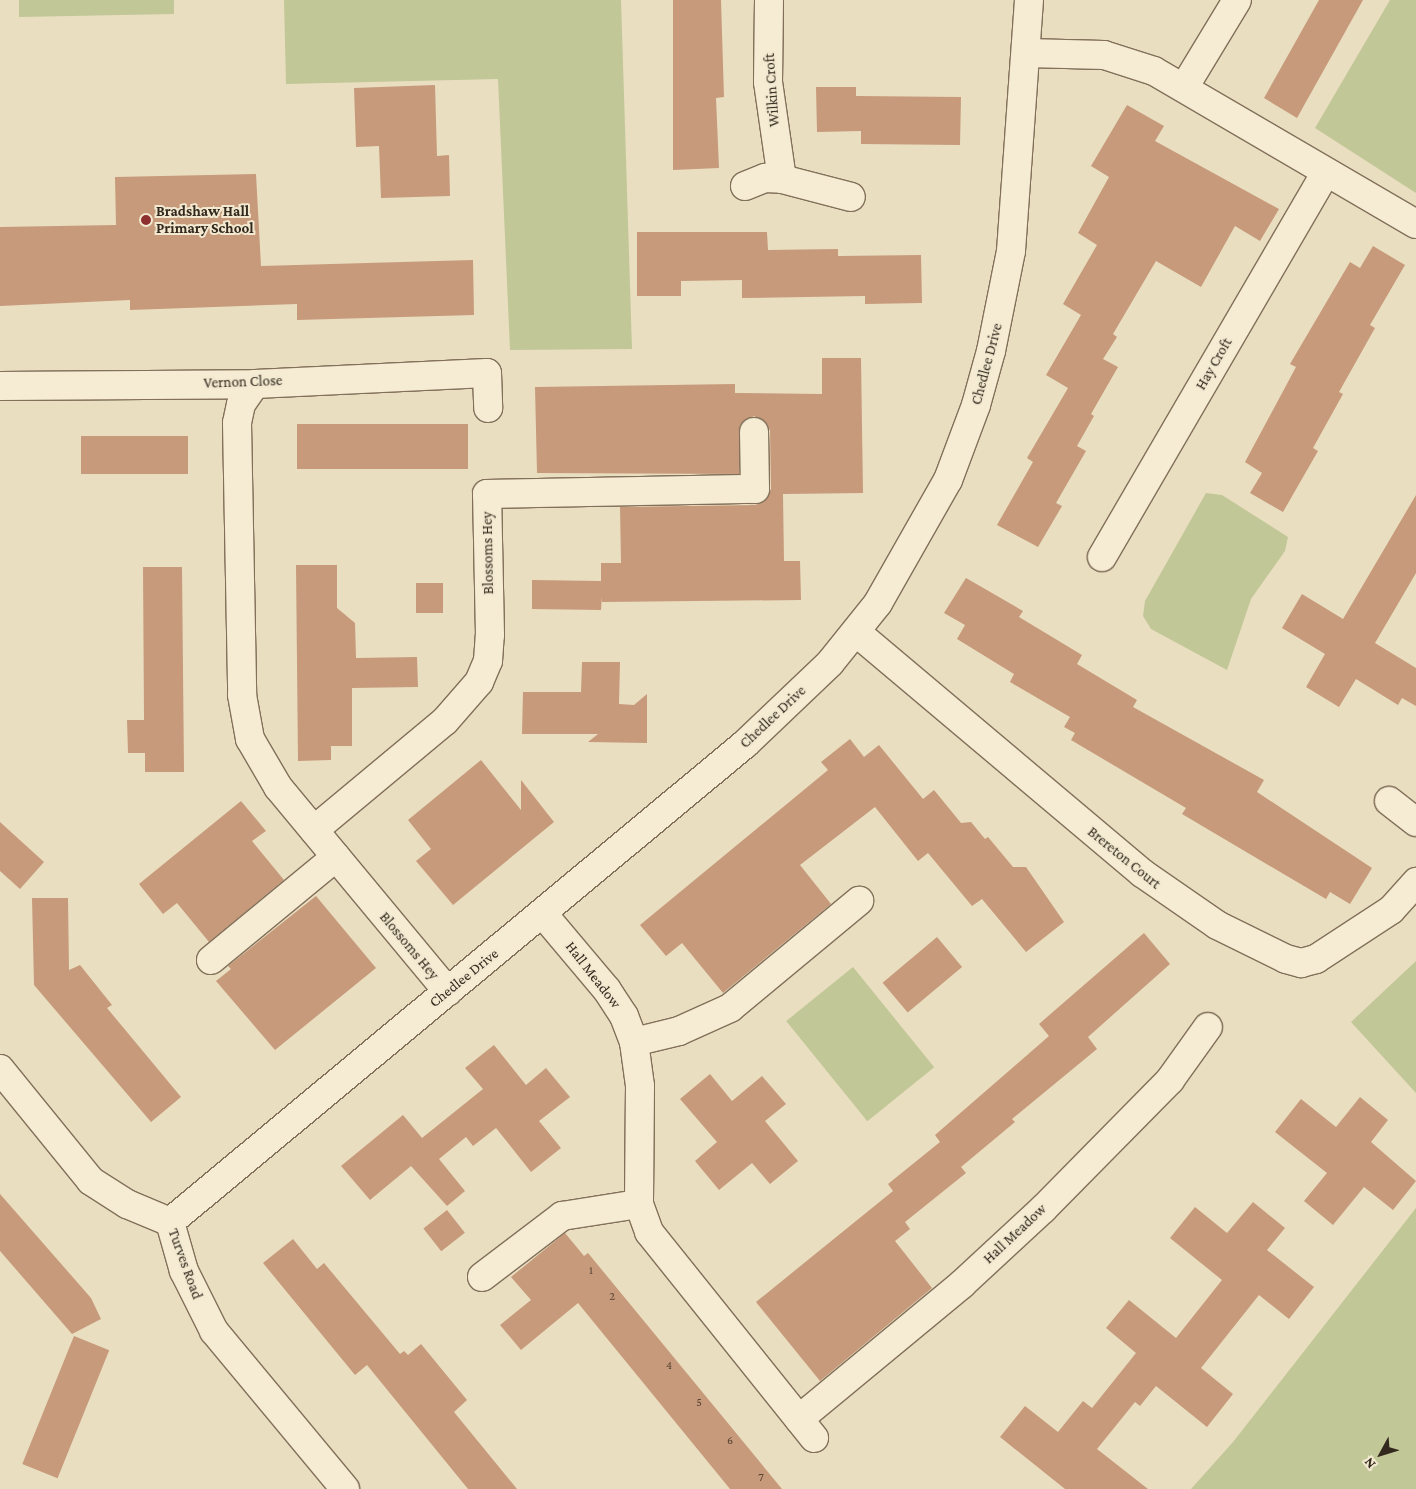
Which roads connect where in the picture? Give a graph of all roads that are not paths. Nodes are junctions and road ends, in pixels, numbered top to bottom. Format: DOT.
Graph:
graph roads {
  1 [pos="769,0"];
  2 [pos="1029,0"];
  3 [pos="1237,0"];
  4 [pos="1027,53"];
  5 [pos="1185,86"];
  6 [pos="1326,172"];
  7 [pos="782,179"];
  8 [pos="745,186"];
  9 [pos="851,197"];
  10 [pos="1416,224"];
  11 [pos="255,384"];
  12 [pos="0,386"];
  13 [pos="488,408"];
  14 [pos="754,432"];
  15 [pos="1102,557"];
  16 [pos="856,632"];
  17 [pos="1389,802"];
  18 [pos="1416,822"];
  19 [pos="314,830"];
  20 [pos="336,858"];
  21 [pos="1416,882"];
  22 [pos="859,901"];
  23 [pos="543,914"];
  24 [pos="211,960"];
  25 [pos="448,992"];
  26 [pos="1208,1027"];
  27 [pos="634,1042"];
  28 [pos="0,1069"];
  29 [pos="639,1204"];
  30 [pos="170,1222"];
  31 [pos="482,1277"];
  32 [pos="345,1489"];
  1 -- 7 [label="street, Wilkin Croft"];
  2 -- 4 [label="street, Chedlee Drive"];
  3 -- 5 [label="street"];
  4 -- 5 [label="street"];
  4 -- 16 [label="street, Chedlee Drive"];
  5 -- 6 [label="street"];
  6 -- 10 [label="street"];
  6 -- 15 [label="street, Hay Croft"];
  7 -- 8 [label="street"];
  7 -- 9 [label="street"];
  11 -- 12 [label="street, Vernon Close"];
  11 -- 13 [label="street, Vernon Close"];
  11 -- 19 [label="street, Blossoms Hey"];
  14 -- 19 [label="street, Blossoms Hey"];
  16 -- 21 [label="street, Brereton Court"];
  16 -- 23 [label="street, Chedlee Drive"];
  17 -- 18 [label="street"];
  19 -- 20 [label="street, Blossoms Hey"];
  20 -- 24 [label="street"];
  20 -- 25 [label="street, Blossoms Hey"];
  22 -- 27 [label="street"];
  23 -- 25 [label="street, Chedlee Drive"];
  23 -- 27 [label="street, Hall Meadow"];
  25 -- 30 [label="street, Chedlee Drive"];
  26 -- 29 [label="street, Hall Meadow"];
  27 -- 29 [label="street, Hall Meadow"];
  28 -- 30 [label="street, Turves Road"];
  29 -- 31 [label="street"];
  30 -- 32 [label="street, Turves Road"];
}
